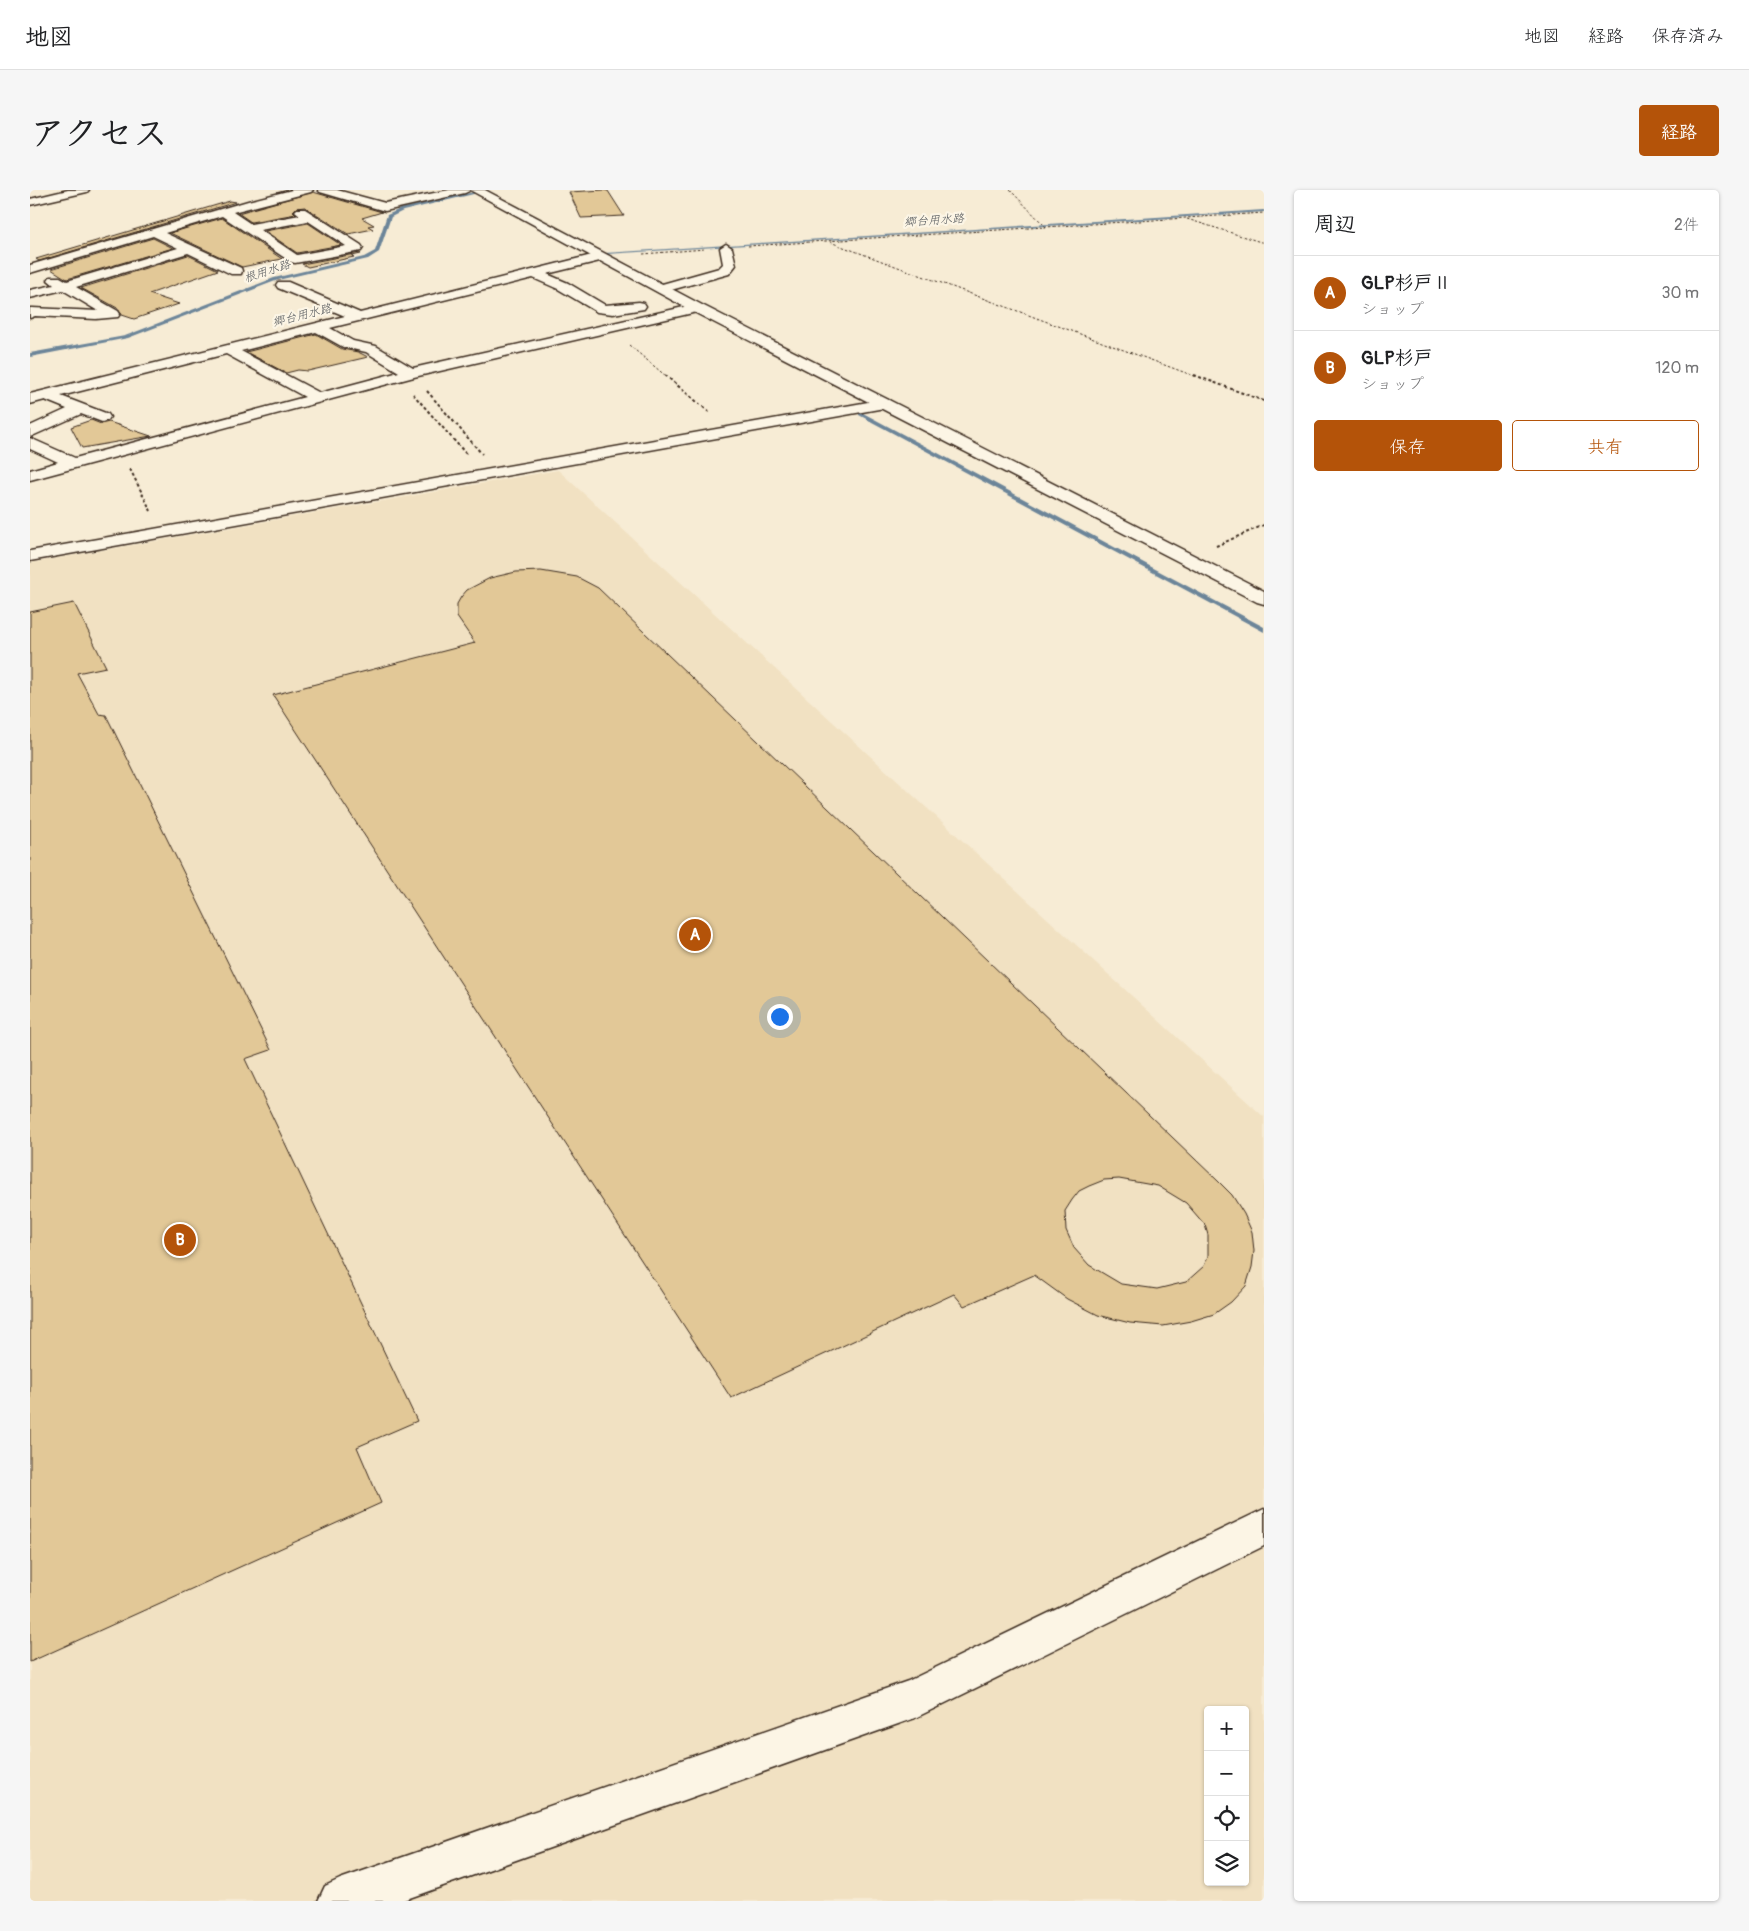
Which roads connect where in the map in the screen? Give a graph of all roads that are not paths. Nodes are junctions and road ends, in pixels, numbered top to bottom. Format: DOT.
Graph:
graph roads {
  1 [pos="83,190"];
  2 [pos="307,190"];
  3 [pos="324,190"];
  4 [pos="465,190"];
  5 [pos="481,192"];
  6 [pos="30,202"];
  7 [pos="225,212"];
  8 [pos="346,226"];
  9 [pos="249,228"];
  10 [pos="329,229"];
  11 [pos="154,232"];
  12 [pos="726,248"];
  13 [pos="189,249"];
  14 [pos="600,257"];
  15 [pos="32,268"];
  16 [pos="236,271"];
  17 [pos="534,273"];
  18 [pos="283,284"];
  19 [pos="65,286"];
  20 [pos="660,288"];
  21 [pos="30,294"];
  22 [pos="680,299"];
  23 [pos="697,308"];
  24 [pos="30,314"];
  25 [pos="355,315"];
  26 [pos="317,327"];
  27 [pos="227,349"];
  28 [pos="405,375"];
  29 [pos="46,395"];
  30 [pos="319,398"];
  31 [pos="30,399"];
  32 [pos="885,404"];
  33 [pos="81,408"];
  34 [pos="102,416"];
  35 [pos="30,432"];
  36 [pos="30,443"];
  37 [pos="74,464"];
  38 [pos="30,475"];
  39 [pos="30,556"];
  40 [pos="1264,598"];
  41 [pos="1264,1526"];
  42 [pos="340,1901"];
  1 -- 6 [label="street"];
  2 -- 7 [label="street"];
  3 -- 4 [label="street"];
  5 -- 14 [label="street"];
  7 -- 9 [label="street"];
  7 -- 11 [label="street"];
  8 -- 10 [label="street"];
  9 -- 10 [label="street"];
  9 -- 10 [label="street"];
  11 -- 13 [label="street"];
  11 -- 15 [label="street"];
  12 -- 20 [label="street"];
  13 -- 16 [label="street"];
  13 -- 19 [label="street"];
  14 -- 17 [label="street"];
  14 -- 20 [label="street"];
  15 -- 19 [label="street"];
  17 -- 22 [label="street"];
  17 -- 25 [label="street"];
  18 -- 25 [label="street"];
  19 -- 21 [label="street"];
  19 -- 24 [label="street"];
  20 -- 22 [label="street"];
  22 -- 23 [label="street"];
  23 -- 28 [label="street"];
  23 -- 32 [label="street"];
  25 -- 26 [label="street"];
  26 -- 27 [label="street"];
  26 -- 28 [label="street"];
  27 -- 29 [label="street"];
  27 -- 30 [label="street"];
  28 -- 30 [label="street"];
  29 -- 31 [label="street"];
  29 -- 33 [label="street"];
  30 -- 37 [label="street"];
  32 -- 39 [label="street"];
  32 -- 40 [label="street"];
  33 -- 34 [label="street"];
  33 -- 35 [label="street"];
  36 -- 37 [label="street"];
  37 -- 38 [label="street"];
  41 -- 42 [label="street"];
}
